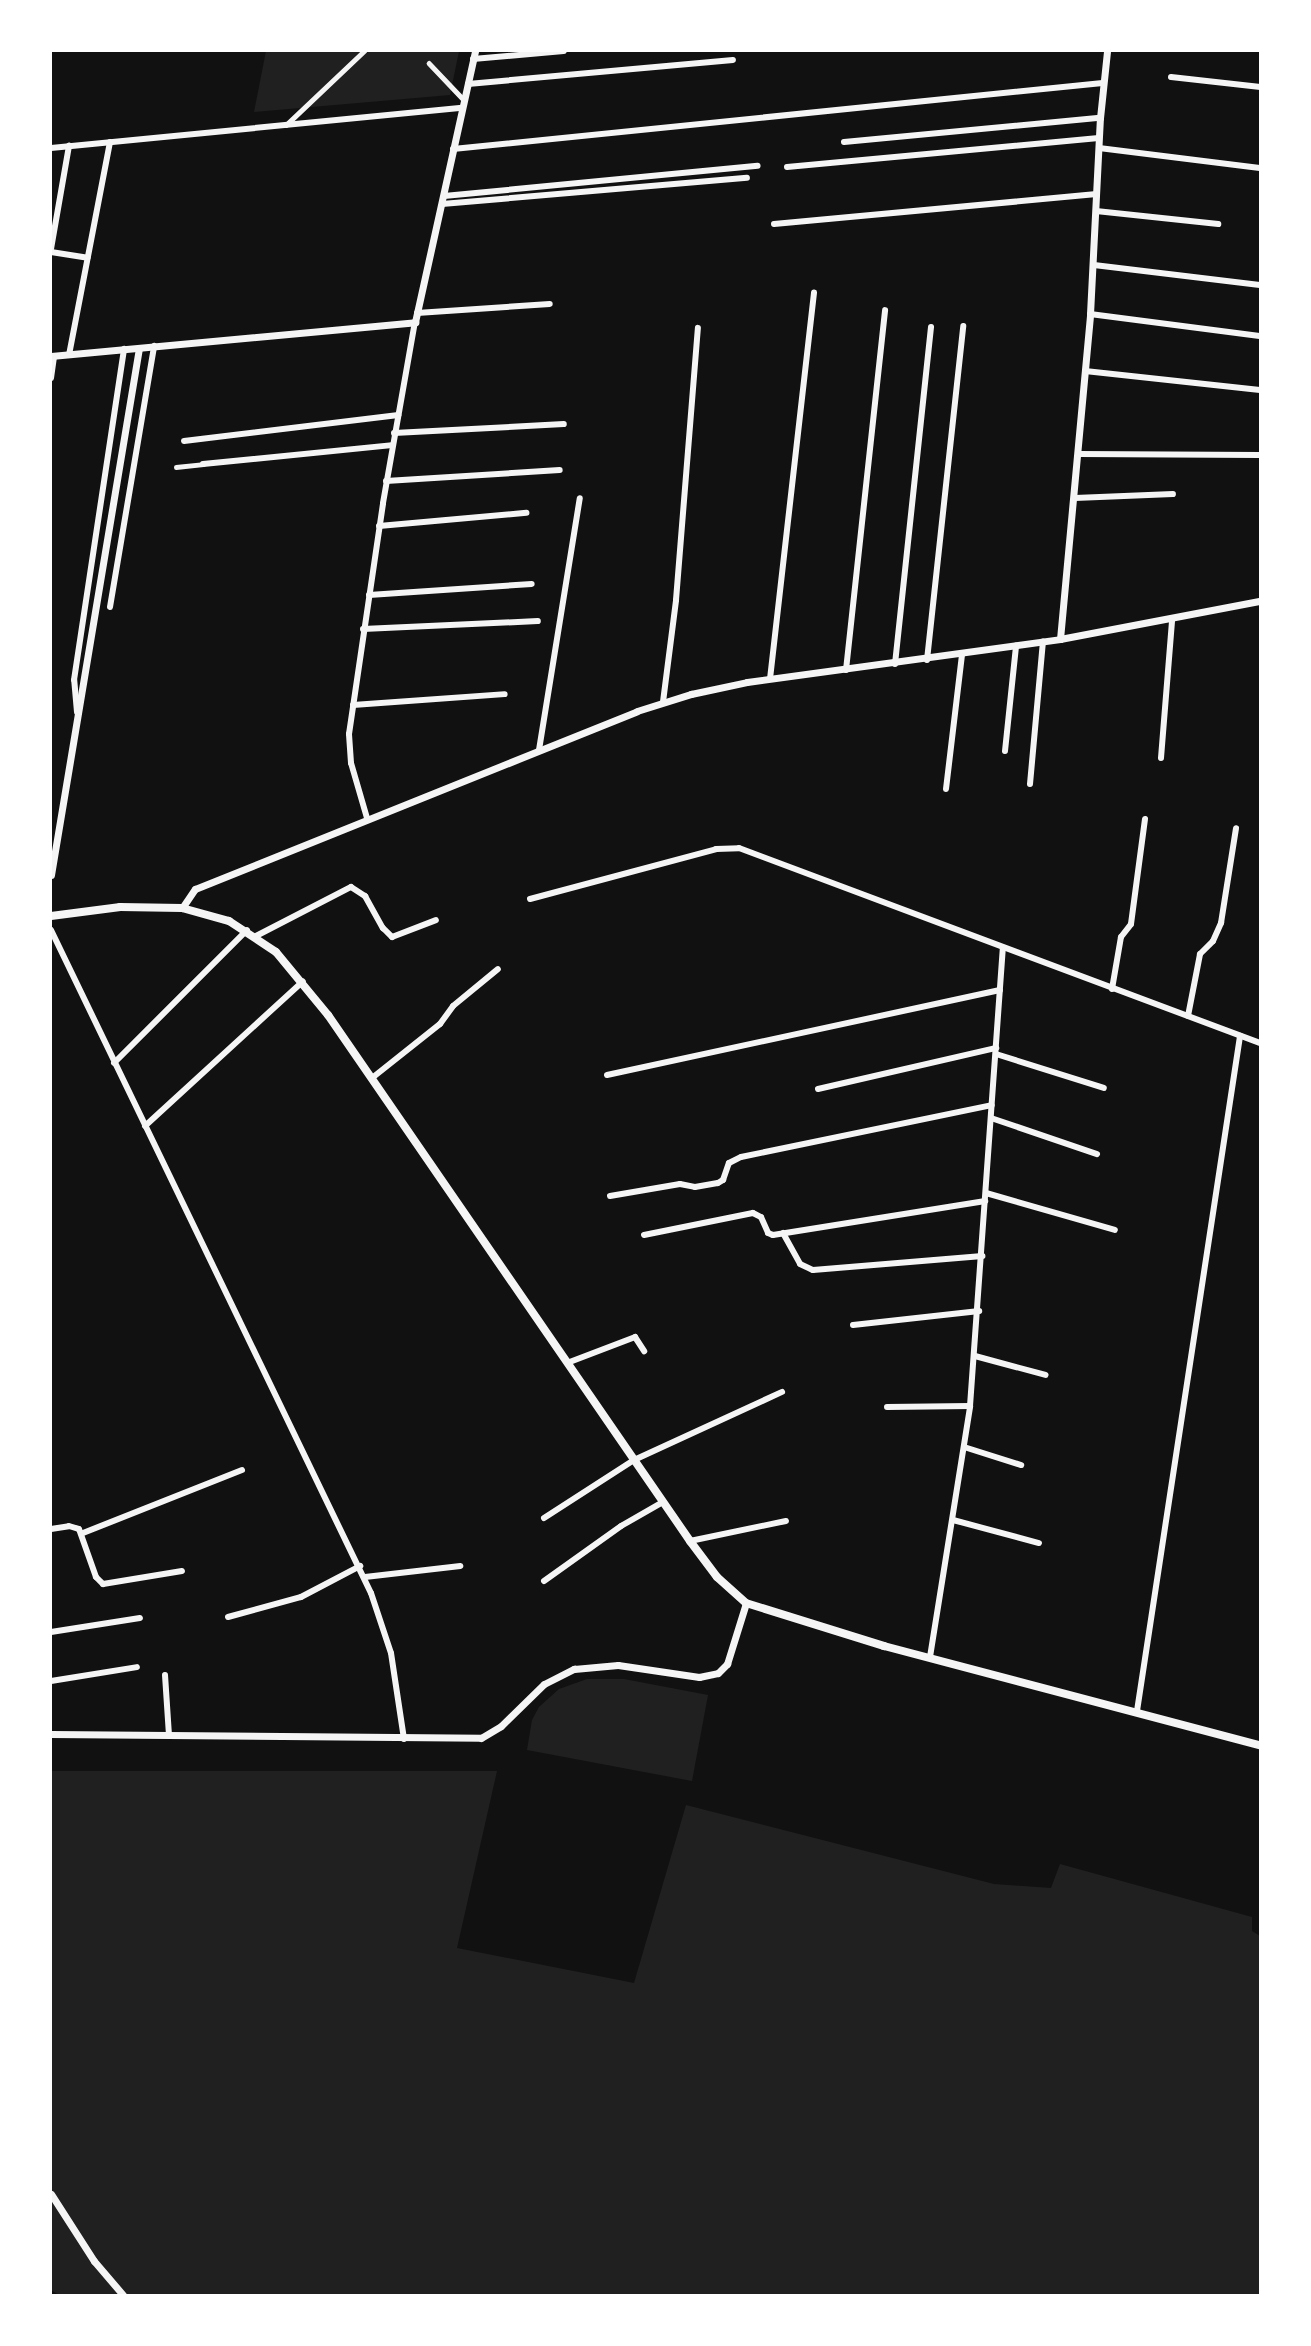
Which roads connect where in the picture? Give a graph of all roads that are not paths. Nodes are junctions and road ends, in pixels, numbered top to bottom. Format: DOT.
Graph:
graph roads {
  1 [pos="364,51"];
  2 [pos="564,51"];
  3 [pos="1107,51"];
  4 [pos="474,55"];
  5 [pos="733,60"];
  6 [pos="429,63"];
  7 [pos="1171,77"];
  8 [pos="1103,83"];
  9 [pos="468,84"];
  10 [pos="1260,87"];
  11 [pos="463,104"];
  12 [pos="1100,118"];
  13 [pos="286,125"];
  14 [pos="1099,138"];
  15 [pos="110,142"];
  16 [pos="844,142"];
  17 [pos="69,146"];
  18 [pos="51,148"];
  19 [pos="1099,148"];
  20 [pos="453,149"];
  21 [pos="758,166"];
  22 [pos="787,167"];
  23 [pos="1260,168"];
  24 [pos="747,178"];
  25 [pos="1097,194"];
  26 [pos="443,200"];
  27 [pos="1096,211"];
  28 [pos="774,223"];
  29 [pos="1218,225"];
  30 [pos="51,250"];
  31 [pos="88,258"];
  32 [pos="1094,265"];
  33 [pos="1260,285"];
  34 [pos="814,292"];
  35 [pos="550,304"];
  36 [pos="885,310"];
  37 [pos="417,313"];
  38 [pos="1090,314"];
  39 [pos="415,322"];
  40 [pos="963,326"];
  41 [pos="931,327"];
  42 [pos="698,328"];
  43 [pos="1260,336"];
  44 [pos="154,346"];
  45 [pos="139,348"];
  46 [pos="124,349"];
  47 [pos="69,355"];
  48 [pos="52,356"];
  49 [pos="1086,371"];
  50 [pos="51,378"];
  51 [pos="1260,390"];
  52 [pos="398,415"];
  53 [pos="564,424"];
  54 [pos="394,433"];
  55 [pos="184,441"];
  56 [pos="393,445"];
  57 [pos="1079,454"];
  58 [pos="1260,454"];
  59 [pos="203,464"];
  60 [pos="176,467"];
  61 [pos="560,470"];
  62 [pos="386,481"];
  63 [pos="1173,494"];
  64 [pos="580,498"];
  65 [pos="1075,498"];
  66 [pos="526,513"];
  67 [pos="379,526"];
  68 [pos="532,584"];
  69 [pos="369,595"];
  70 [pos="1260,600"];
  71 [pos="110,607"];
  72 [pos="1172,620"];
  73 [pos="538,621"];
  74 [pos="363,629"];
  75 [pos="1060,639"];
  76 [pos="1044,642"];
  77 [pos="1016,646"];
  78 [pos="962,655"];
  79 [pos="927,660"];
  80 [pos="895,664"];
  81 [pos="846,670"];
  82 [pos="770,679"];
  83 [pos="505,694"];
  84 [pos="663,702"];
  85 [pos="353,705"];
  86 [pos="77,714"];
  87 [pos="538,750"];
  88 [pos="1005,751"];
  89 [pos="1161,758"];
  90 [pos="1030,784"];
  91 [pos="946,789"];
  92 [pos="368,818"];
  93 [pos="1145,819"];
  94 [pos="1236,828"];
  95 [pos="51,875"];
  96 [pos="530,899"];
  97 [pos="182,908"];
  98 [pos="51,916"];
  99 [pos="436,920"];
  100 [pos="51,930"];
  101 [pos="247,930"];
  102 [pos="256,936"];
  103 [pos="1003,949"];
  104 [pos="498,969"];
  105 [pos="303,981"];
  106 [pos="1112,989"];
  107 [pos="1000,990"];
  108 [pos="1188,1016"];
  109 [pos="1240,1036"];
  110 [pos="1260,1043"];
  111 [pos="996,1051"];
  112 [pos="114,1063"];
  113 [pos="607,1075"];
  114 [pos="372,1078"];
  115 [pos="1104,1088"];
  116 [pos="818,1089"];
  117 [pos="992,1105"];
  118 [pos="991,1118"];
  119 [pos="145,1126"];
  120 [pos="1097,1154"];
  121 [pos="610,1196"];
  122 [pos="985,1197"];
  123 [pos="1115,1230"];
  124 [pos="783,1233"];
  125 [pos="644,1235"];
  126 [pos="982,1256"];
  127 [pos="979,1311"];
  128 [pos="853,1325"];
  129 [pos="643,1351"];
  130 [pos="975,1356"];
  131 [pos="567,1363"];
  132 [pos="1046,1375"];
  133 [pos="782,1392"];
  134 [pos="970,1406"];
  135 [pos="887,1407"];
  136 [pos="964,1447"];
  137 [pos="634,1460"];
  138 [pos="1021,1465"];
  139 [pos="242,1470"];
  140 [pos="663,1502"];
  141 [pos="544,1518"];
  142 [pos="953,1520"];
  143 [pos="786,1521"];
  144 [pos="51,1529"];
  145 [pos="83,1533"];
  146 [pos="690,1541"];
  147 [pos="1039,1543"];
  148 [pos="360,1566"];
  149 [pos="460,1566"];
  150 [pos="182,1571"];
  151 [pos="365,1577"];
  152 [pos="544,1581"];
  153 [pos="747,1603"];
  154 [pos="140,1618"];
  155 [pos="228,1618"];
  156 [pos="51,1632"];
  157 [pos="930,1657"];
  158 [pos="136,1667"];
  159 [pos="165,1675"];
  160 [pos="51,1681"];
  161 [pos="1137,1711"];
  162 [pos="51,1734"];
  163 [pos="169,1736"];
  164 [pos="404,1739"];
  165 [pos="1260,1745"];
  166 [pos="51,2194"];
  167 [pos="123,2295"];
  1 -- 13 [label="street"];
  2 -- 4 [label="street"];
  3 -- 8 [label="street"];
  4 -- 9 [label="street"];
  5 -- 9 [label="street"];
  6 -- 11 [label="street"];
  7 -- 10 [label="street"];
  8 -- 12 [label="street"];
  8 -- 20 [label="street"];
  9 -- 11 [label="street"];
  11 -- 13 [label="street"];
  11 -- 20 [label="street"];
  12 -- 14 [label="street"];
  12 -- 16 [label="street"];
  13 -- 15 [label="street"];
  14 -- 19 [label="street"];
  14 -- 22 [label="street"];
  15 -- 17 [label="street"];
  15 -- 31 [label="street"];
  17 -- 18 [label="street"];
  17 -- 30 [label="street"];
  19 -- 23 [label="street"];
  19 -- 25 [label="street"];
  20 -- 26 [label="street"];
  21 -- 26 [label="street"];
  24 -- 26 [label="street"];
  25 -- 27 [label="street"];
  25 -- 28 [label="street"];
  26 -- 37 [label="street"];
  27 -- 29 [label="street"];
  27 -- 32 [label="street"];
  30 -- 31 [label="street"];
  31 -- 47 [label="street"];
  32 -- 33 [label="street"];
  32 -- 38 [label="street"];
  34 -- 82 [label="street"];
  35 -- 37 [label="street"];
  36 -- 81 [label="street"];
  37 -- 39 [label="street"];
  38 -- 43 [label="street"];
  38 -- 49 [label="street"];
  39 -- 44 [label="street"];
  39 -- 52 [label="street"];
  40 -- 79 [label="street"];
  41 -- 80 [label="street"];
  42 -- 84 [label="street"];
  44 -- 45 [label="street"];
  44 -- 71 [label="street"];
  45 -- 46 [label="street"];
  45 -- 86 [label="street"];
  46 -- 47 [label="street"];
  46 -- 86 [label="street"];
  47 -- 48 [label="street"];
  48 -- 50 [label="street"];
  49 -- 51 [label="street"];
  49 -- 57 [label="street"];
  52 -- 54 [label="street"];
  52 -- 55 [label="street"];
  53 -- 54 [label="street"];
  54 -- 56 [label="street"];
  56 -- 59 [label="street"];
  56 -- 62 [label="street"];
  57 -- 58 [label="street"];
  57 -- 65 [label="street"];
  59 -- 60 [label="street"];
  61 -- 62 [label="street"];
  62 -- 67 [label="street"];
  63 -- 65 [label="street"];
  64 -- 87 [label="street"];
  65 -- 75 [label="street"];
  66 -- 67 [label="street"];
  67 -- 69 [label="street"];
  68 -- 69 [label="street"];
  69 -- 74 [label="street"];
  70 -- 72 [label="street"];
  72 -- 75 [label="street"];
  72 -- 89 [label="street"];
  73 -- 74 [label="street"];
  74 -- 85 [label="street"];
  75 -- 76 [label="street"];
  76 -- 77 [label="street"];
  76 -- 90 [label="street"];
  77 -- 78 [label="street"];
  77 -- 88 [label="street"];
  78 -- 79 [label="street"];
  78 -- 91 [label="street"];
  79 -- 80 [label="street"];
  80 -- 81 [label="street"];
  81 -- 82 [label="street"];
  82 -- 84 [label="street"];
  83 -- 85 [label="street"];
  84 -- 87 [label="street"];
  85 -- 92 [label="street"];
  86 -- 95 [label="street"];
  87 -- 92 [label="street"];
  92 -- 97 [label="street"];
  93 -- 106 [label="street"];
  94 -- 108 [label="street"];
  96 -- 103 [label="street"];
  97 -- 98 [label="main road"];
  97 -- 101 [label="main road"];
  99 -- 102 [label="street"];
  100 -- 112 [label="street"];
  101 -- 102 [label="main road"];
  101 -- 112 [label="street"];
  102 -- 105 [label="main road"];
  103 -- 106 [label="street"];
  103 -- 107 [label="street"];
  104 -- 114 [label="street"];
  105 -- 114 [label="main road"];
  105 -- 119 [label="street"];
  106 -- 108 [label="street"];
  107 -- 111 [label="street"];
  107 -- 113 [label="street"];
  108 -- 109 [label="street"];
  109 -- 110 [label="street"];
  109 -- 161 [label="street"];
  111 -- 115 [label="street"];
  111 -- 116 [label="street"];
  111 -- 117 [label="street"];
  112 -- 119 [label="street"];
  114 -- 131 [label="main road"];
  117 -- 118 [label="street"];
  117 -- 121 [label="street"];
  118 -- 120 [label="street"];
  118 -- 122 [label="street"];
  119 -- 148 [label="street"];
  122 -- 123 [label="street"];
  122 -- 124 [label="street"];
  122 -- 126 [label="street"];
  124 -- 125 [label="street"];
  124 -- 126 [label="street"];
  126 -- 127 [label="street"];
  127 -- 128 [label="street"];
  127 -- 130 [label="street"];
  129 -- 131 [label="street"];
  130 -- 132 [label="street"];
  130 -- 134 [label="street"];
  131 -- 137 [label="main road"];
  133 -- 137 [label="street"];
  134 -- 135 [label="street"];
  134 -- 136 [label="street"];
  136 -- 138 [label="street"];
  136 -- 142 [label="street"];
  137 -- 140 [label="main road"];
  137 -- 141 [label="street"];
  139 -- 145 [label="street"];
  140 -- 146 [label="main road"];
  140 -- 152 [label="street"];
  142 -- 147 [label="street"];
  142 -- 157 [label="street"];
  143 -- 146 [label="street"];
  144 -- 145 [label="street"];
  145 -- 150 [label="street"];
  146 -- 153 [label="main road"];
  148 -- 151 [label="street"];
  148 -- 155 [label="street"];
  149 -- 151 [label="street"];
  151 -- 164 [label="street"];
  153 -- 157 [label="main road"];
  153 -- 164 [label="street"];
  154 -- 156 [label="street"];
  157 -- 161 [label="main road"];
  158 -- 160 [label="street"];
  159 -- 163 [label="street"];
  161 -- 165 [label="main road"];
  162 -- 163 [label="street"];
  163 -- 164 [label="street"];
  166 -- 167 [label="street"];
}
